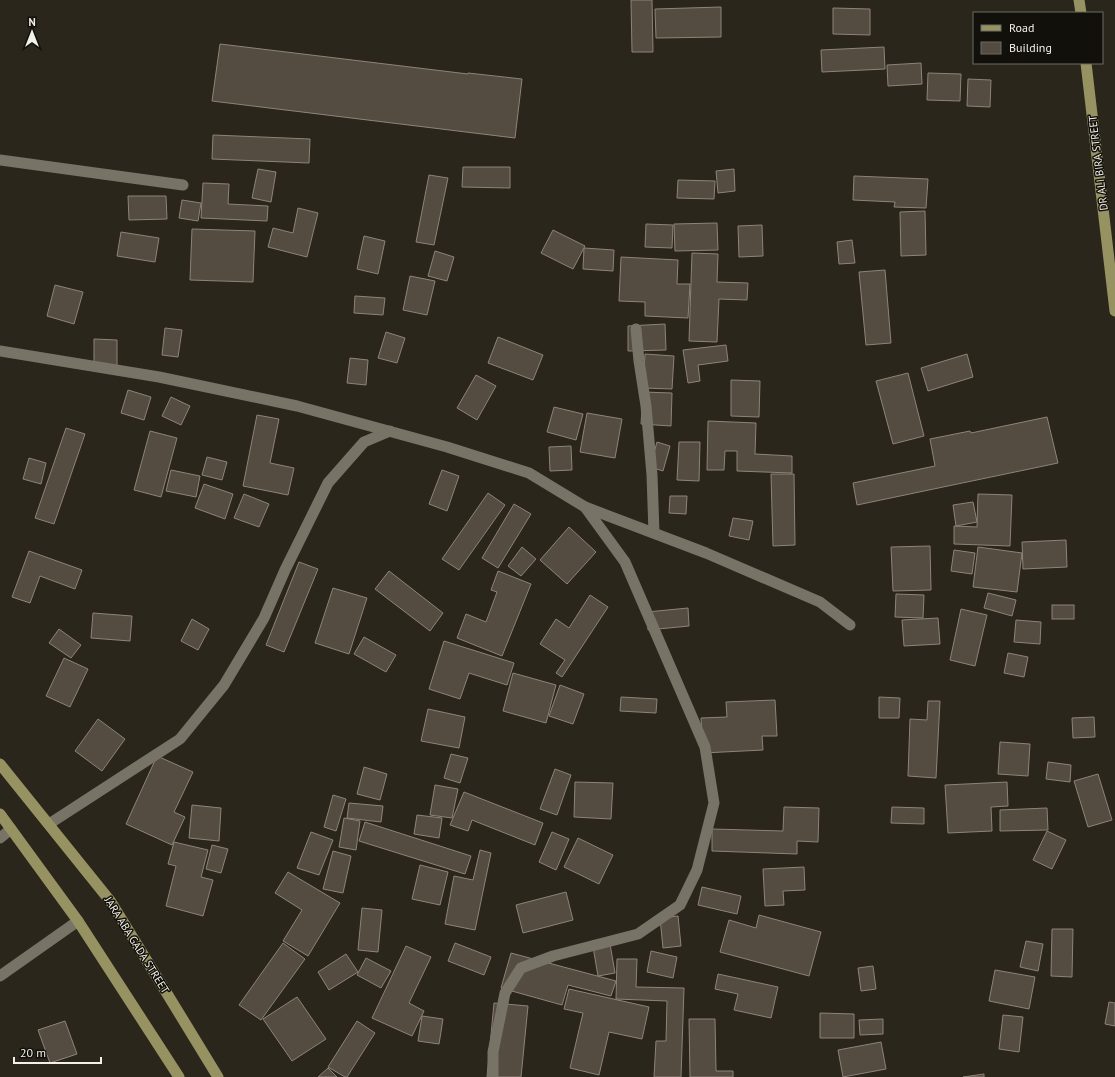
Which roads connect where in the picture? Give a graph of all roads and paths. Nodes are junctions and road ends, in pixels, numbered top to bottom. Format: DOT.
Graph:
graph roads {
  1 [pos="1079,0"];
  2 [pos="1081,12"];
  3 [pos="1086,64"];
  4 [pos="0,160"];
  5 [pos="183,185"];
  6 [pos="1115,311"];
  7 [pos="636,329"];
  8 [pos="0,351"];
  9 [pos="390,431"];
  10 [pos="585,507"];
  11 [pos="654,534"];
  12 [pos="850,625"];
  13 [pos="0,764"];
  14 [pos="0,814"];
  15 [pos="49,824"];
  16 [pos="11,829"];
  17 [pos="0,838"];
  18 [pos="78,921"];
  19 [pos="0,976"];
  20 [pos="179,1077"];
  21 [pos="218,1077"];
  22 [pos="493,1077"];
  1 -- 2 [label="main road"];
  3 -- 6 [label="main road, DR ALI BIRA STREET"];
  4 -- 5 [label="street"];
  7 -- 11 [label="street"];
  8 -- 9 [label="street"];
  9 -- 10 [label="street"];
  9 -- 15 [label="street"];
  10 -- 11 [label="street"];
  10 -- 22 [label="street"];
  11 -- 12 [label="street"];
  13 -- 15 [label="main road, JARA ABA GADA STREET"];
  14 -- 16 [label="main road"];
  15 -- 21 [label="main road, JARA ABA GADA STREET"];
  16 -- 17 [label="street"];
  16 -- 18 [label="main road"];
  18 -- 19 [label="street"];
  18 -- 20 [label="main road"];
}
